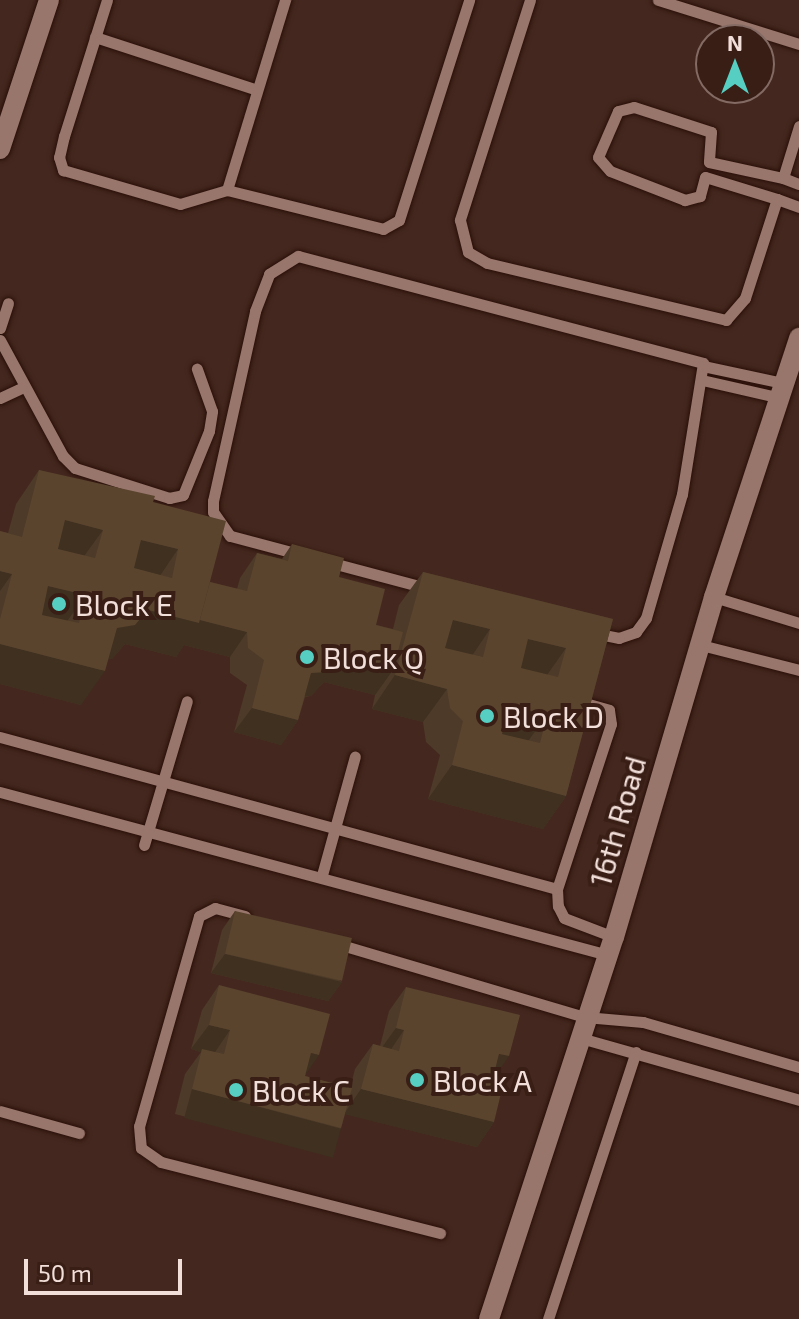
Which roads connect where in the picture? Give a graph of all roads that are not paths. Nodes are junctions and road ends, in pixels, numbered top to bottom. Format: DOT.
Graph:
graph roads {
  1 [pos="49,0"];
  2 [pos="107,0"];
  3 [pos="285,0"];
  4 [pos="469,0"];
  5 [pos="530,0"];
  6 [pos="658,0"];
  7 [pos="95,37"];
  8 [pos="799,44"];
  9 [pos="254,89"];
  10 [pos="799,126"];
  11 [pos="2,137"];
  12 [pos="709,162"];
  13 [pos="705,177"];
  14 [pos="783,178"];
  15 [pos="799,184"];
  16 [pos="227,190"];
  17 [pos="777,199"];
  18 [pos="799,207"];
  19 [pos="8,303"];
  20 [pos="0,328"];
  21 [pos="799,338"];
  22 [pos="0,340"];
  23 [pos="703,366"];
  24 [pos="197,369"];
  25 [pos="702,380"];
  26 [pos="24,387"];
  27 [pos="780,390"];
  28 [pos="0,398"];
  29 [pos="714,597"];
  30 [pos="799,623"];
  31 [pos="701,645"];
  32 [pos="799,670"];
  33 [pos="187,701"];
  34 [pos="585,703"];
  35 [pos="0,737"];
  36 [pos="355,756"];
  37 [pos="163,781"];
  38 [pos="0,792"];
  39 [pos="336,827"];
  40 [pos="148,829"];
  41 [pos="144,845"];
  42 [pos="322,875"];
  43 [pos="557,889"];
  44 [pos="265,922"];
  45 [pos="326,940"];
  46 [pos="611,946"];
  47 [pos="585,1017"];
  48 [pos="577,1037"];
  49 [pos="636,1052"];
  50 [pos="799,1067"];
  51 [pos="799,1100"];
  52 [pos="0,1111"];
  53 [pos="79,1133"];
  54 [pos="440,1233"];
  55 [pos="489,1319"];
  56 [pos="548,1319"];
  1 -- 11 [label="street"];
  2 -- 7 [label="lane"];
  3 -- 9 [label="lane"];
  4 -- 16 [label="lane"];
  5 -- 17 [label="lane"];
  6 -- 8 [label="lane"];
  7 -- 9 [label="lane"];
  7 -- 16 [label="lane"];
  9 -- 16 [label="lane"];
  10 -- 14 [label="lane"];
  12 -- 13 [label="lane"];
  12 -- 13 [label="lane"];
  12 -- 14 [label="lane"];
  13 -- 17 [label="lane"];
  14 -- 15 [label="lane"];
  17 -- 18 [label="lane"];
  19 -- 20 [label="lane"];
  21 -- 27 [label="street, 16th Road"];
  22 -- 26 [label="lane"];
  23 -- 25 [label="lane"];
  23 -- 25 [label="lane"];
  23 -- 27 [label="lane"];
  24 -- 26 [label="lane"];
  25 -- 27 [label="lane"];
  26 -- 28 [label="lane"];
  27 -- 29 [label="street, 16th Road"];
  29 -- 30 [label="lane"];
  29 -- 31 [label="street, 16th Road"];
  31 -- 32 [label="lane"];
  31 -- 46 [label="street, 16th Road"];
  33 -- 37 [label="lane"];
  34 -- 43 [label="lane"];
  35 -- 37 [label="lane"];
  36 -- 39 [label="lane"];
  37 -- 39 [label="lane"];
  37 -- 40 [label="lane"];
  38 -- 40 [label="lane"];
  39 -- 42 [label="lane"];
  39 -- 43 [label="lane"];
  40 -- 41 [label="lane"];
  40 -- 42 [label="lane"];
  42 -- 46 [label="lane"];
  43 -- 46 [label="lane"];
  44 -- 54 [label="lane"];
  45 -- 47 [label="lane"];
  46 -- 47 [label="street, 16th Road"];
  47 -- 48 [label="street, 16th Road"];
  47 -- 50 [label="lane"];
  48 -- 49 [label="lane"];
  48 -- 55 [label="street, 16th Road"];
  49 -- 51 [label="lane"];
  49 -- 56 [label="lane"];
  52 -- 53 [label="lane"];
}
